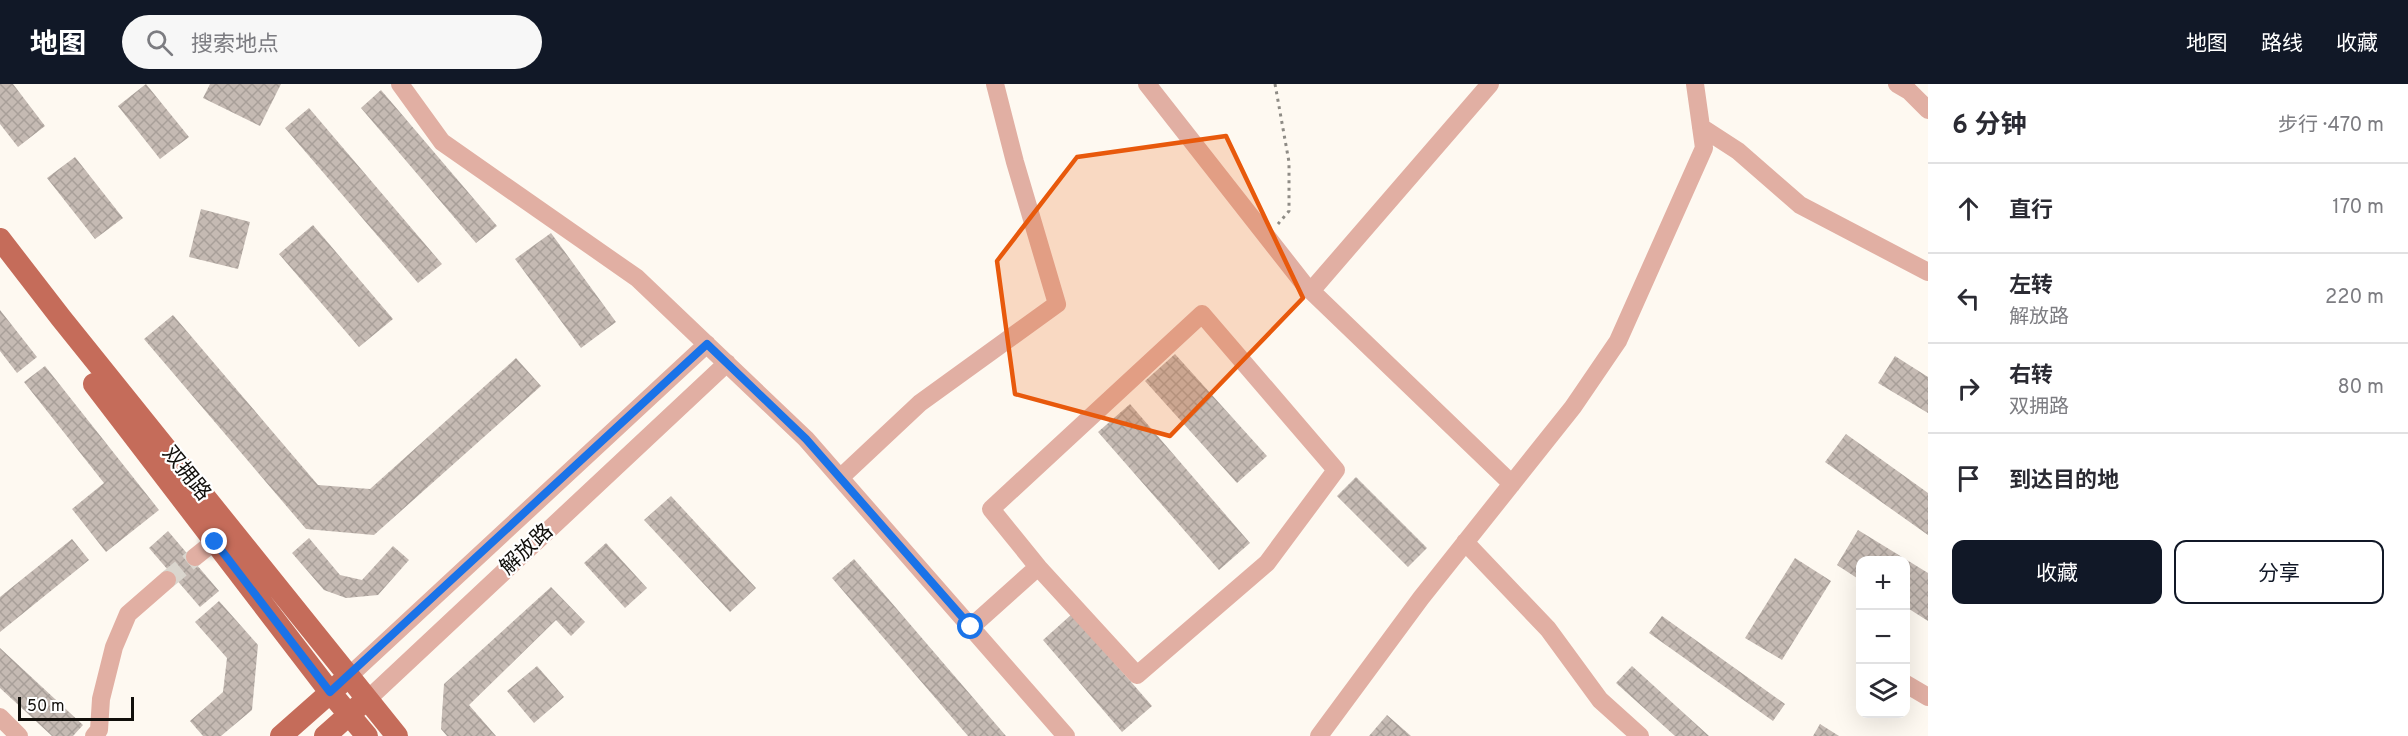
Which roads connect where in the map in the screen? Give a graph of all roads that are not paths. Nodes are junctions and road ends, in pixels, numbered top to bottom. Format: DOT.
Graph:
graph roads {
  1 [pos="400,84"];
  2 [pos="995,84"];
  3 [pos="1147,84"];
  4 [pos="1490,84"];
  5 [pos="1695,84"];
  6 [pos="1897,84"];
  7 [pos="1928,110"];
  8 [pos="1701,127"];
  9 [pos="0,239"];
  10 [pos="0,261"];
  11 [pos="1928,272"];
  12 [pos="1311,291"];
  13 [pos="707,344"];
  14 [pos="727,363"];
  15 [pos="840,477"];
  16 [pos="1512,484"];
  17 [pos="215,542"];
  18 [pos="1465,542"];
  19 [pos="195,557"];
  20 [pos="1038,567"];
  21 [pos="167,580"];
  22 [pos="971,627"];
  23 [pos="349,676"];
  24 [pos="1910,687"];
  25 [pos="330,692"];
  26 [pos="1928,698"];
  27 [pos="368,699"];
  28 [pos="350,714"];
  29 [pos="0,717"];
  30 [pos="19,736"];
  31 [pos="94,736"];
  32 [pos="281,736"];
  33 [pos="325,736"];
  34 [pos="367,736"];
  35 [pos="397,736"];
  36 [pos="1066,736"];
  37 [pos="1319,736"];
  38 [pos="1640,736"];
  1 -- 13 [label="street"];
  2 -- 15 [label="street"];
  3 -- 12 [label="street"];
  4 -- 12 [label="street"];
  5 -- 8 [label="street"];
  6 -- 7 [label="street"];
  8 -- 11 [label="street"];
  8 -- 16 [label="street"];
  9 -- 23 [label="main road, 双拥路"];
  10 -- 17 [label="main road, 双拥路"];
  12 -- 16 [label="street"];
  13 -- 14 [label="street"];
  13 -- 23 [label="street, 解放路"];
  14 -- 15 [label="street"];
  14 -- 27 [label="street, 解放路"];
  15 -- 22 [label="street"];
  16 -- 18 [label="street"];
  17 -- 19 [label="street"];
  17 -- 25 [label="main road, 双拥路"];
  18 -- 37 [label="street"];
  18 -- 38 [label="street"];
  20 -- 20 [label="street"];
  20 -- 22 [label="street"];
  21 -- 31 [label="street"];
  22 -- 36 [label="street"];
  23 -- 25 [label="main road, 解放路"];
  23 -- 27 [label="main road, 双拥路"];
  24 -- 26 [label="street"];
  25 -- 28 [label="main road, 双拥路"];
  25 -- 32 [label="main road, 解放路"];
  27 -- 28 [label="main road, 解放路"];
  27 -- 35 [label="main road, 双拥路"];
  28 -- 33 [label="main road, 解放路"];
  28 -- 34 [label="main road, 双拥路"];
  29 -- 30 [label="street"];
}
